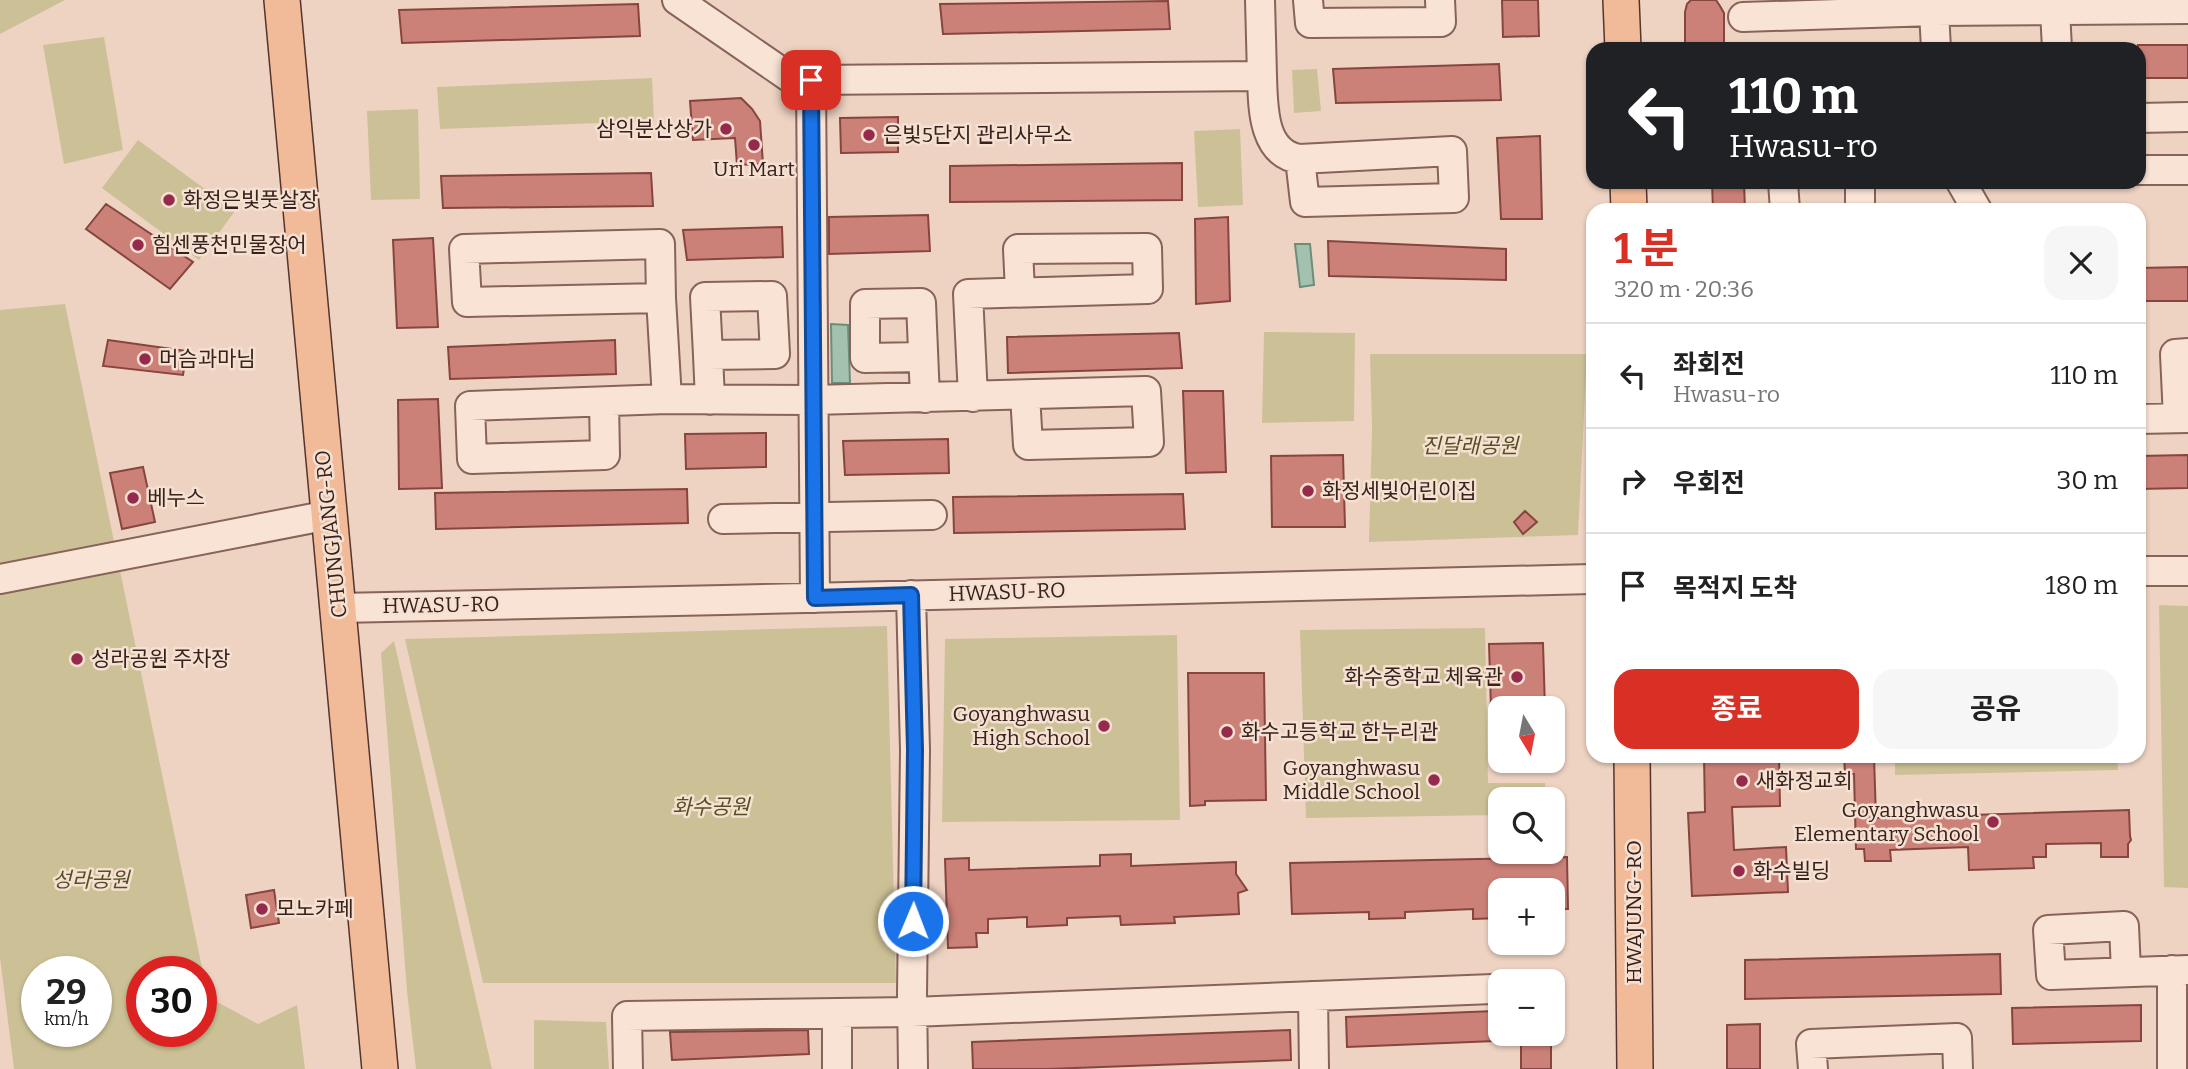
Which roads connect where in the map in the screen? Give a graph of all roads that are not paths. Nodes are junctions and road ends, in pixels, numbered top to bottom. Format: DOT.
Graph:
graph roads {
  1 [pos="282,0"];
  2 [pos="677,0"];
  3 [pos="1260,0"];
  4 [pos="1308,0"];
  5 [pos="1440,0"];
  6 [pos="1620,0"];
  7 [pos="1931,6"];
  8 [pos="2188,9"];
  9 [pos="2054,10"];
  10 [pos="1743,17"];
  11 [pos="1623,42"];
  12 [pos="1935,42"];
  13 [pos="2056,42"];
  14 [pos="1262,76"];
  15 [pos="811,80"];
  16 [pos="2188,117"];
  17 [pos="2146,118"];
  18 [pos="1300,159"];
  19 [pos="2146,170"];
  20 [pos="2188,170"];
  21 [pos="1020,292"];
  22 [pos="661,298"];
  23 [pos="2188,353"];
  24 [pos="708,355"];
  25 [pos="923,357"];
  26 [pos="1025,395"];
  27 [pos="973,397"];
  28 [pos="925,398"];
  29 [pos="667,400"];
  30 [pos="710,400"];
  31 [pos="813,400"];
  32 [pos="604,402"];
  33 [pos="2183,418"];
  34 [pos="2146,419"];
  35 [pos="329,515"];
  36 [pos="932,515"];
  37 [pos="814,518"];
  38 [pos="723,519"];
  39 [pos="2146,571"];
  40 [pos="2188,571"];
  41 [pos="0,579"];
  42 [pos="1586,579"];
  43 [pos="911,595"];
  44 [pos="815,598"];
  45 [pos="338,608"];
  46 [pos="1632,763"];
  47 [pos="2180,970"];
  48 [pos="2126,972"];
  49 [pos="1488,989"];
  50 [pos="1313,996"];
  51 [pos="912,1003"];
  52 [pos="837,1013"];
  53 [pos="380,1069"];
  54 [pos="628,1069"];
  55 [pos="836,1069"];
  56 [pos="913,1069"];
  57 [pos="1314,1069"];
  58 [pos="1635,1069"];
  59 [pos="1813,1069"];
  60 [pos="1958,1069"];
  61 [pos="2172,1069"];
  1 -- 35 [label="main road, CHUNGJANG-RO"];
  2 -- 15 [label="street"];
  3 -- 14 [label="street"];
  4 -- 5 [label="street"];
  6 -- 11 [label="main road"];
  7 -- 9 [label="street"];
  7 -- 10 [label="street"];
  7 -- 12 [label="street"];
  8 -- 9 [label="street"];
  9 -- 13 [label="street"];
  14 -- 15 [label="street"];
  14 -- 18 [label="street"];
  15 -- 31 [label="street"];
  16 -- 17 [label="street"];
  18 -- 18 [label="street"];
  19 -- 20 [label="street"];
  21 -- 27 [label="street"];
  22 -- 22 [label="street"];
  22 -- 29 [label="street"];
  23 -- 33 [label="street"];
  24 -- 30 [label="street"];
  25 -- 28 [label="street"];
  26 -- 27 [label="street"];
  27 -- 28 [label="street"];
  28 -- 31 [label="street"];
  29 -- 30 [label="street"];
  29 -- 32 [label="street"];
  30 -- 31 [label="street"];
  31 -- 37 [label="street"];
  32 -- 32 [label="street"];
  33 -- 34 [label="street"];
  35 -- 41 [label="street"];
  35 -- 45 [label="main road, CHUNGJANG-RO"];
  36 -- 37 [label="street"];
  37 -- 38 [label="street"];
  37 -- 44 [label="street"];
  39 -- 40 [label="street"];
  42 -- 43 [label="street, HWASU-RO"];
  43 -- 44 [label="street, HWASU-RO"];
  43 -- 51 [label="street"];
  44 -- 45 [label="street, HWASU-RO"];
  45 -- 53 [label="main road, CHUNGJANG-RO"];
  46 -- 58 [label="main road, HWAJUNG-RO"];
  47 -- 48 [label="street"];
  47 -- 61 [label="street"];
  49 -- 50 [label="street"];
  50 -- 51 [label="street"];
  50 -- 57 [label="street"];
  51 -- 52 [label="street"];
  51 -- 56 [label="street"];
  52 -- 54 [label="street"];
  52 -- 55 [label="street"];
  59 -- 60 [label="street"];
}
